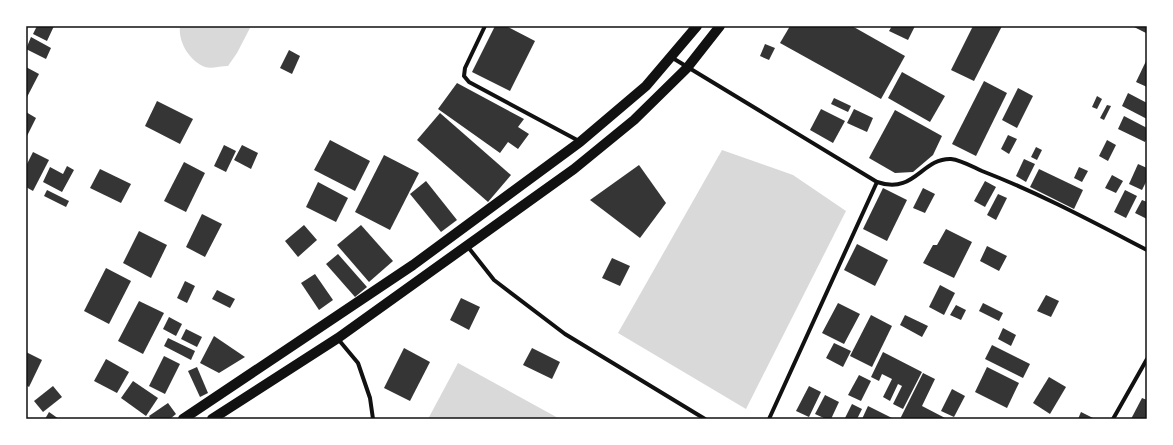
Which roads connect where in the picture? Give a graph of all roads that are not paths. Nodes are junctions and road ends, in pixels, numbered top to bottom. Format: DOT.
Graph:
graph roads {
  1 [pos="485,26"];
  2 [pos="697,26"];
  3 [pos="720,26"];
  4 [pos="671,57"];
  5 [pos="687,68"];
  6 [pos="580,142"];
  7 [pos="877,182"];
  8 [pos="466,245"];
  9 [pos="1147,250"];
  10 [pos="338,338"];
  11 [pos="1147,360"];
  12 [pos="183,419"];
  13 [pos="212,419"];
  14 [pos="373,419"];
  15 [pos="705,419"];
  16 [pos="769,419"];
  17 [pos="1113,419"];
  1 -- 6 [label="street"];
  2 -- 4 [label="main road"];
  3 -- 5 [label="main road"];
  4 -- 5 [label="street"];
  4 -- 6 [label="main road"];
  5 -- 7 [label="street"];
  5 -- 8 [label="main road"];
  6 -- 12 [label="main road"];
  7 -- 9 [label="street"];
  7 -- 16 [label="street"];
  8 -- 10 [label="main road"];
  8 -- 15 [label="street"];
  10 -- 13 [label="main road"];
  10 -- 14 [label="street"];
  11 -- 17 [label="street"];
}
